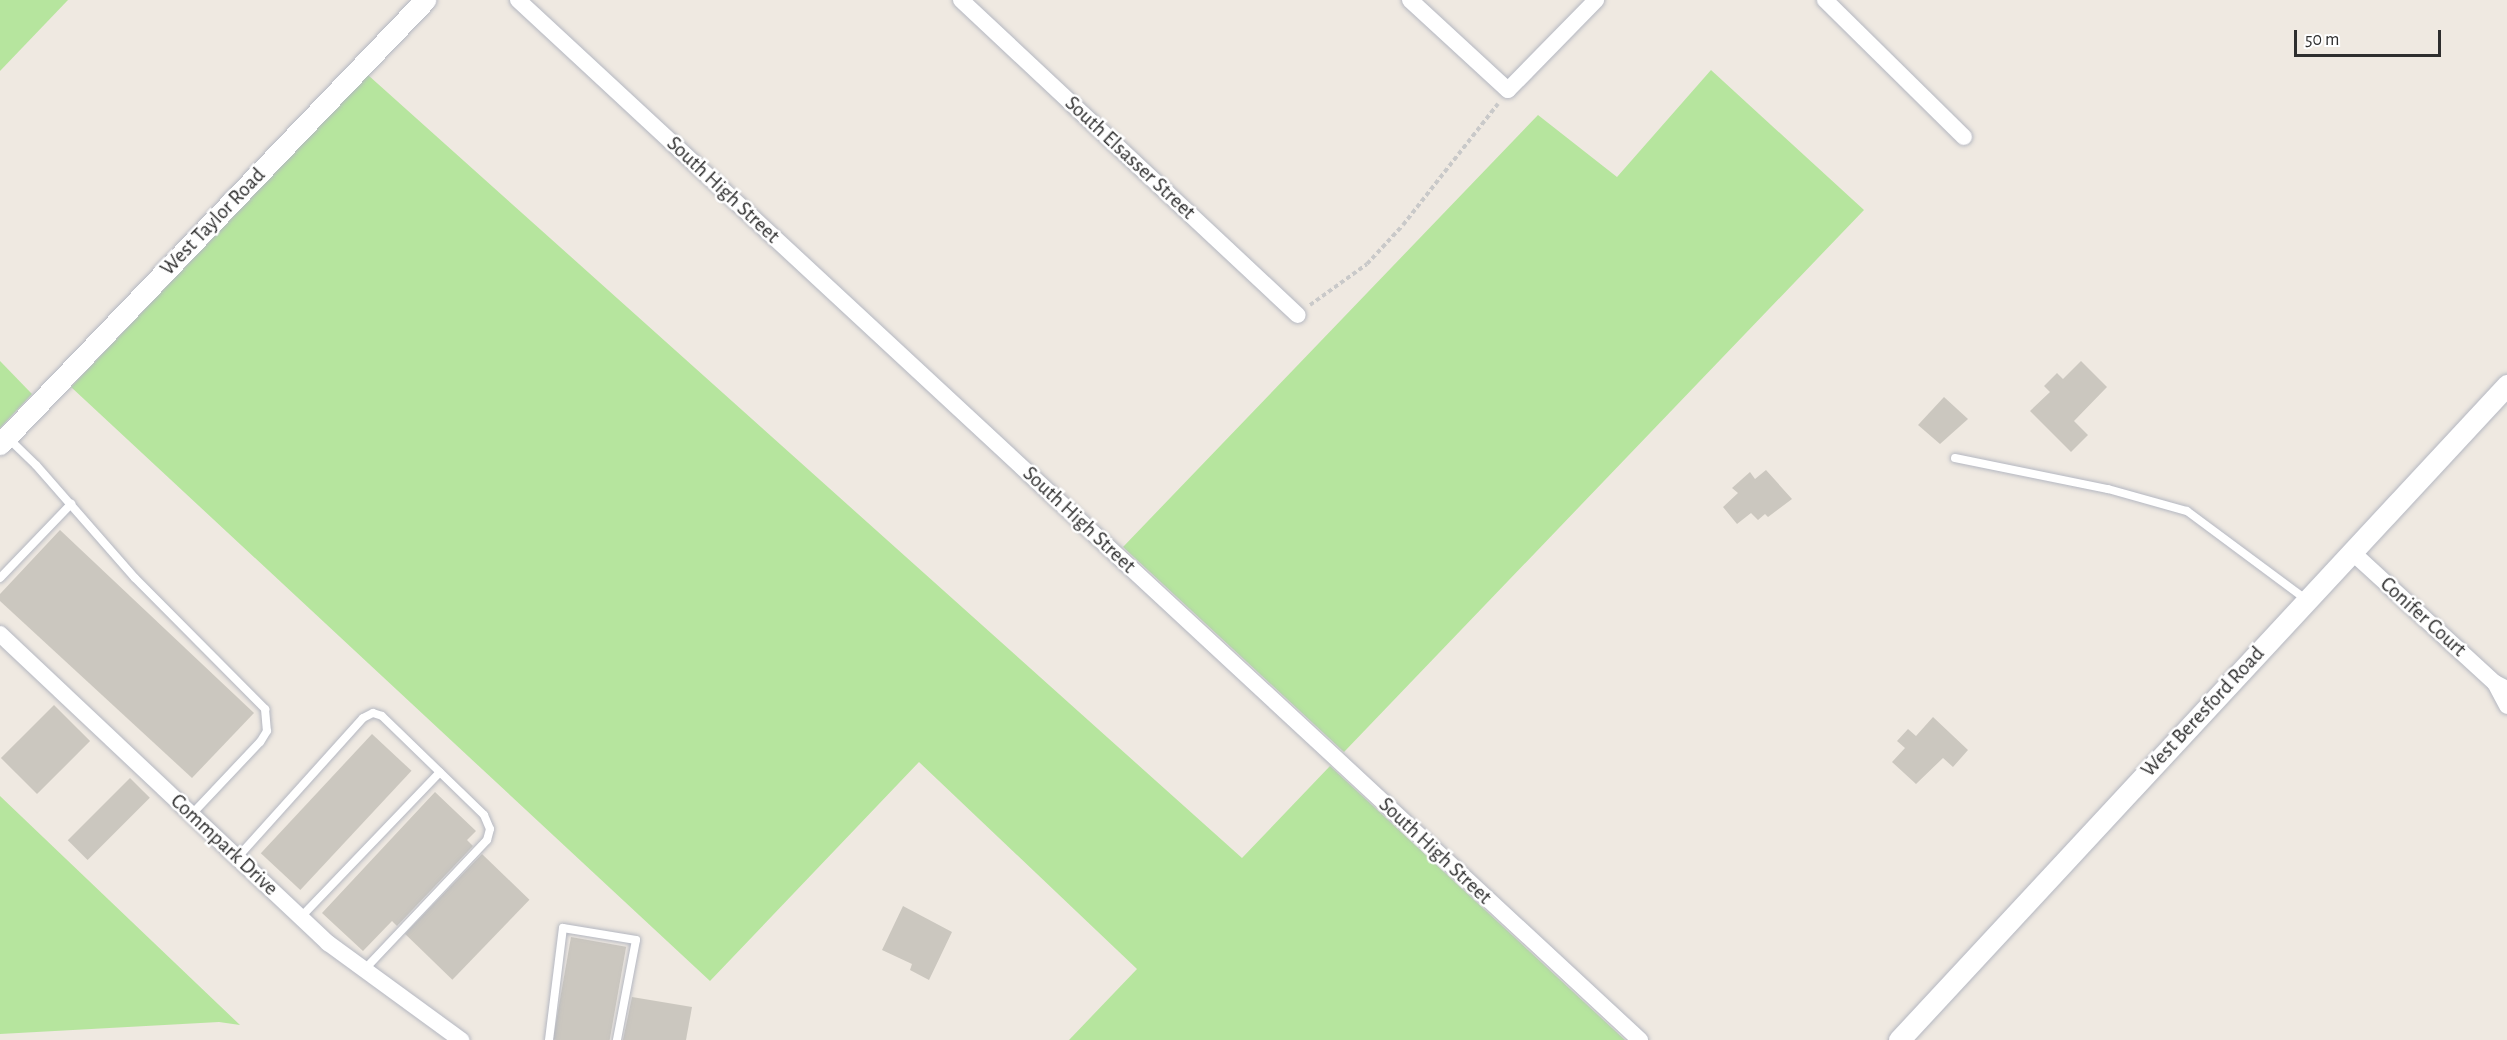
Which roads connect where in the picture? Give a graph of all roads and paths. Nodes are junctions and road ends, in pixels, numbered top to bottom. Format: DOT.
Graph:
graph roads {
  1 [pos="424,0"];
  2 [pos="518,0"];
  3 [pos="962,0"];
  4 [pos="1410,0"];
  5 [pos="1596,0"];
  6 [pos="1825,0"];
  7 [pos="1508,90"];
  8 [pos="1964,137"];
  9 [pos="1298,315"];
  10 [pos="2507,385"];
  11 [pos="3,441"];
  12 [pos="1955,458"];
  13 [pos="71,504"];
  14 [pos="2352,552"];
  15 [pos="0,578"];
  16 [pos="2307,600"];
  17 [pos="0,634"];
  18 [pos="2501,686"];
  19 [pos="2507,706"];
  20 [pos="440,772"];
  21 [pos="191,815"];
  22 [pos="237,858"];
  23 [pos="300,918"];
  24 [pos="364,969"];
  25 [pos="462,1040"];
  26 [pos="549,1040"];
  27 [pos="617,1040"];
  28 [pos="1640,1040"];
  29 [pos="1899,1040"];
  1 -- 11 [label="street, West Taylor Road"];
  2 -- 28 [label="street, South High Street"];
  3 -- 9 [label="street, South Elsasser Street"];
  4 -- 7 [label="street"];
  5 -- 7 [label="street"];
  6 -- 8 [label="street"];
  7 -- 9 [label="path"];
  10 -- 14 [label="street, West Beresford Road"];
  11 -- 13 [label="lane"];
  12 -- 16 [label="lane"];
  13 -- 15 [label="lane"];
  13 -- 21 [label="lane"];
  14 -- 16 [label="street, West Beresford Road"];
  14 -- 18 [label="street, Conifer Court"];
  16 -- 29 [label="street, West Beresford Road"];
  17 -- 21 [label="street, Commpark Drive"];
  18 -- 19 [label="street, Conifer Court"];
  20 -- 22 [label="lane"];
  20 -- 23 [label="lane"];
  20 -- 24 [label="lane"];
  21 -- 22 [label="street, Commpark Drive"];
  22 -- 23 [label="street, Commpark Drive"];
  23 -- 24 [label="street, Commpark Drive"];
  24 -- 25 [label="street, Commpark Drive"];
  26 -- 27 [label="lane"];
}
